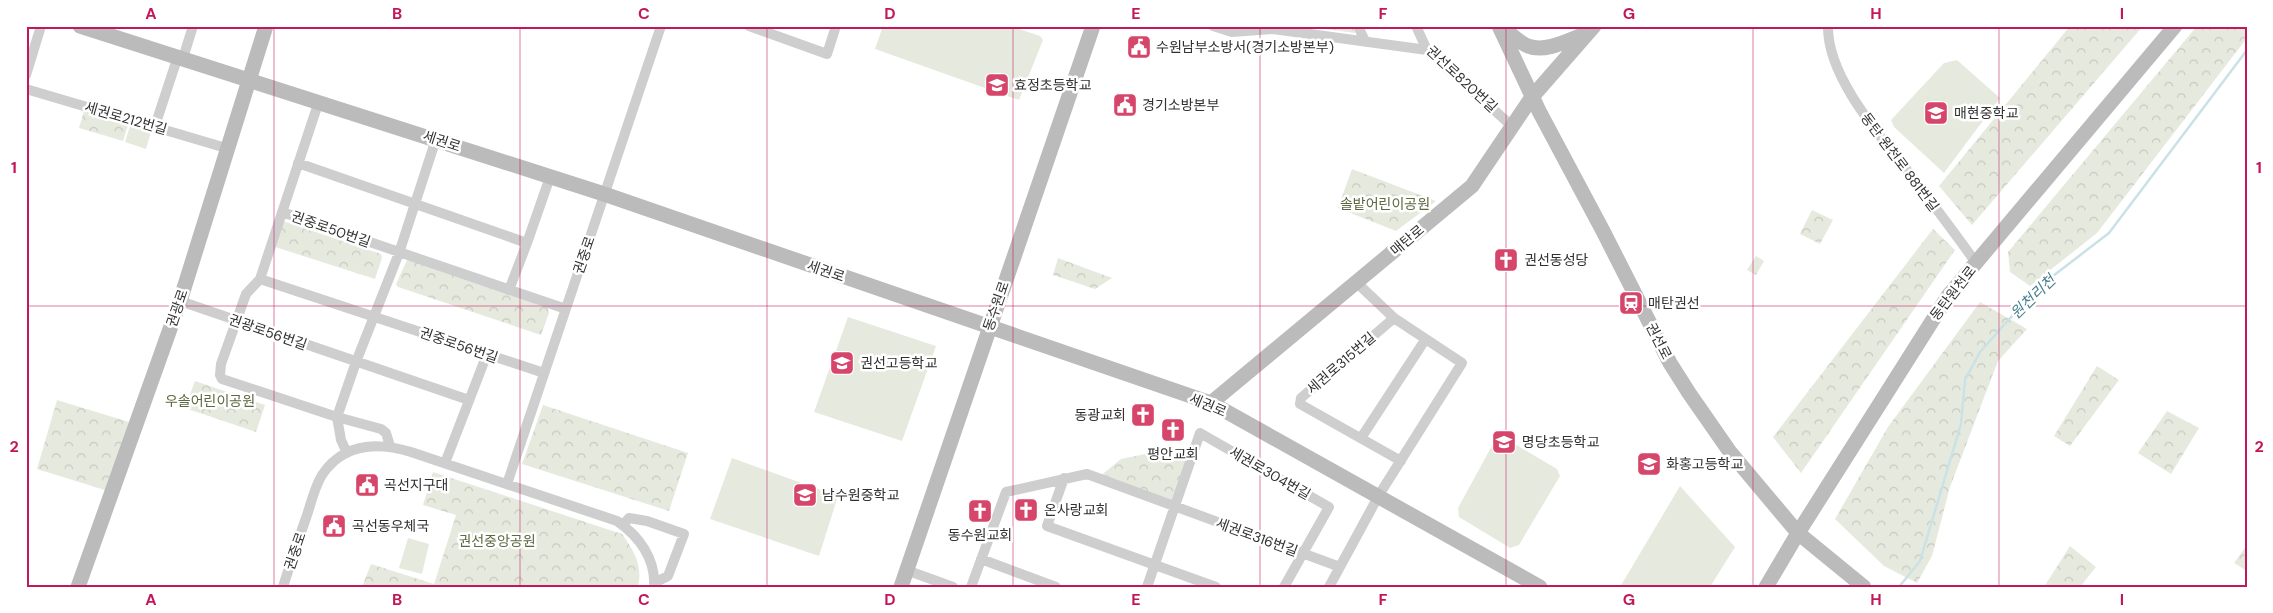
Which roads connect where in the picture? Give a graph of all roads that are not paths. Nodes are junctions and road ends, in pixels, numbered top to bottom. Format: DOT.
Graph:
graph roads {
  1 [pos="41,26"];
  2 [pos="80,26"];
  3 [pos="192,26"];
  4 [pos="266,26"];
  5 [pos="661,26"];
  6 [pos="749,26"];
  7 [pos="836,26"];
  8 [pos="1093,26"];
  9 [pos="1358,26"];
  10 [pos="1416,26"];
  11 [pos="1500,26"];
  12 [pos="1828,26"];
  13 [pos="2175,26"];
  14 [pos="1216,27"];
  15 [pos="1265,28"];
  16 [pos="1589,29"];
  17 [pos="1364,41"];
  18 [pos="1427,50"];
  19 [pos="181,57"];
  20 [pos="26,75"];
  21 [pos="249,79"];
  22 [pos="26,88"];
  23 [pos="1532,97"];
  24 [pos="319,101"];
  25 [pos="155,126"];
  26 [pos="1514,126"];
  27 [pos="436,139"];
  28 [pos="226,148"];
  29 [pos="298,162"];
  30 [pos="550,176"];
  31 [pos="604,194"];
  32 [pos="415,204"];
  33 [pos="282,212"];
  34 [pos="527,243"];
  35 [pos="400,253"];
  36 [pos="1976,263"];
  37 [pos="260,279"];
  38 [pos="1356,282"];
  39 [pos="509,290"];
  40 [pos="180,301"];
  41 [pos="566,309"];
  42 [pos="374,315"];
  43 [pos="1394,318"];
  44 [pos="237,322"];
  45 [pos="989,328"];
  46 [pos="1424,340"];
  47 [pos="487,354"];
  48 [pos="356,362"];
  49 [pos="544,373"];
  50 [pos="470,400"];
  51 [pos="1211,403"];
  52 [pos="337,417"];
  53 [pos="1361,438"];
  54 [pos="390,446"];
  55 [pos="347,453"];
  56 [pos="1401,461"];
  57 [pos="445,464"];
  58 [pos="1064,478"];
  59 [pos="506,484"];
  60 [pos="1379,495"];
  61 [pos="1175,508"];
  62 [pos="623,525"];
  63 [pos="1798,533"];
  64 [pos="1303,554"];
  65 [pos="981,559"];
  66 [pos="1156,564"];
  67 [pos="1340,567"];
  68 [pos="906,570"];
  69 [pos="1860,584"];
  70 [pos="654,585"];
  71 [pos="78,587"];
  72 [pos="283,587"];
  73 [pos="900,587"];
  74 [pos="953,587"];
  75 [pos="971,587"];
  76 [pos="1056,587"];
  77 [pos="1147,587"];
  78 [pos="1216,587"];
  79 [pos="1284,587"];
  80 [pos="1329,587"];
  81 [pos="1540,587"];
  82 [pos="1766,587"];
  1 -- 20 [label="street"];
  2 -- 19 [label="street, 세권로"];
  3 -- 19 [label="street"];
  4 -- 21 [label="street, 권광로"];
  5 -- 31 [label="street, 권중로"];
  6 -- 7 [label="street"];
  8 -- 45 [label="street, 동수원로"];
  9 -- 17 [label="street"];
  10 -- 18 [label="street, 권선로820번길"];
  11 -- 16 [label="street"];
  11 -- 23 [label="street, 권선로"];
  12 -- 36 [label="street, 동탄 원천로 881번길"];
  13 -- 36 [label="street, 동탄원천로"];
  14 -- 15 [label="street"];
  15 -- 17 [label="street"];
  16 -- 23 [label="street, 매탄로"];
  17 -- 18 [label="street"];
  18 -- 26 [label="street, 권선로820번길"];
  19 -- 21 [label="street, 세권로"];
  19 -- 25 [label="street"];
  21 -- 24 [label="street, 세권로"];
  21 -- 28 [label="street, 권광로"];
  22 -- 25 [label="street, 세권로212번길"];
  23 -- 26 [label="street, 매탄로"];
  23 -- 63 [label="street, 권선로"];
  24 -- 27 [label="street, 세권로"];
  24 -- 29 [label="street, 권중로50번길"];
  25 -- 28 [label="street, 세권로212번길"];
  26 -- 38 [label="street, 매탄로"];
  27 -- 30 [label="street, 세권로"];
  27 -- 32 [label="street"];
  28 -- 40 [label="street, 권광로"];
  29 -- 32 [label="street"];
  29 -- 33 [label="street, 권중로50번길"];
  30 -- 31 [label="street, 세권로"];
  30 -- 34 [label="street"];
  31 -- 41 [label="street, 권중로"];
  31 -- 45 [label="street, 세권로"];
  32 -- 34 [label="street"];
  32 -- 35 [label="street"];
  33 -- 35 [label="street, 권중로50번길"];
  33 -- 37 [label="street"];
  34 -- 39 [label="street"];
  35 -- 39 [label="street, 권중로50번길"];
  35 -- 42 [label="street"];
  36 -- 63 [label="street, 동탄원천로"];
  37 -- 42 [label="street, 권중로56번길"];
  37 -- 44 [label="street"];
  38 -- 43 [label="street"];
  38 -- 51 [label="street, 매탄로"];
  39 -- 41 [label="street, 권중로50번길"];
  40 -- 44 [label="street, 권광로56번길"];
  40 -- 71 [label="street, 권광로"];
  41 -- 49 [label="street, 권중로"];
  42 -- 47 [label="street, 권중로56번길"];
  42 -- 48 [label="street"];
  43 -- 46 [label="street"];
  43 -- 53 [label="street, 세권로315번길"];
  44 -- 48 [label="street, 권광로56번길"];
  44 -- 52 [label="street"];
  45 -- 51 [label="street, 세권로"];
  45 -- 68 [label="street, 동수원로"];
  46 -- 53 [label="street"];
  46 -- 56 [label="street"];
  47 -- 49 [label="street, 권중로56번길"];
  47 -- 50 [label="street"];
  48 -- 50 [label="street, 권광로56번길"];
  48 -- 52 [label="street"];
  49 -- 59 [label="street, 권중로"];
  50 -- 57 [label="street"];
  51 -- 60 [label="street, 세권로"];
  52 -- 54 [label="street"];
  52 -- 55 [label="street"];
  53 -- 56 [label="street, 세권로315번길"];
  54 -- 55 [label="street, 권중로"];
  54 -- 57 [label="street, 권중로"];
  55 -- 72 [label="street, 권중로"];
  56 -- 60 [label="street"];
  57 -- 59 [label="street, 권중로"];
  58 -- 61 [label="street"];
  58 -- 65 [label="street"];
  58 -- 66 [label="street"];
  59 -- 62 [label="street, 권중로"];
  60 -- 67 [label="street"];
  60 -- 81 [label="street, 세권로"];
  61 -- 64 [label="street, 세권로316번길"];
  61 -- 64 [label="street, 세권로304번길"];
  61 -- 66 [label="street, 세권로304번길"];
  62 -- 70 [label="street, 권중로"];
  62 -- 70 [label="street"];
  63 -- 69 [label="street, 권선로"];
  63 -- 82 [label="street, 동탄원천로"];
  64 -- 67 [label="street, 세권로316번길"];
  64 -- 79 [label="street, 세권로304번길"];
  65 -- 75 [label="street"];
  65 -- 76 [label="street"];
  66 -- 77 [label="street, 세권로304번길"];
  66 -- 78 [label="street"];
  67 -- 80 [label="street"];
  68 -- 73 [label="street, 동수원로"];
  68 -- 74 [label="street"];
}
